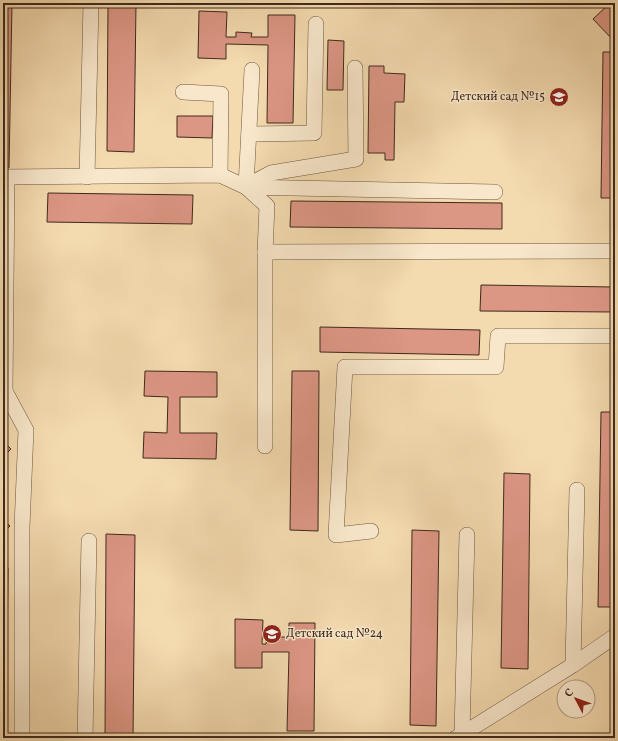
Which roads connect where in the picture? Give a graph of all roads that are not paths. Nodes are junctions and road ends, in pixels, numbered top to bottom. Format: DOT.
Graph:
graph roads {
  1 [pos="91,3"];
  2 [pos="316,24"];
  3 [pos="355,68"];
  4 [pos="252,70"];
  5 [pos="183,92"];
  6 [pos="249,134"];
  7 [pos="220,175"];
  8 [pos="5,177"];
  9 [pos="87,177"];
  10 [pos="246,187"];
  11 [pos="495,192"];
  12 [pos="615,251"];
  13 [pos="265,252"];
  14 [pos="615,336"];
  15 [pos="4,391"];
  16 [pos="265,446"];
  17 [pos="577,490"];
  18 [pos="371,530"];
  19 [pos="467,535"];
  20 [pos="89,541"];
  21 [pos="615,636"];
  22 [pos="572,665"];
  23 [pos="458,736"];
  24 [pos="22,738"];
  25 [pos="85,738"];
  1 -- 9 [label="lane"];
  2 -- 6 [label="lane"];
  3 -- 10 [label="lane"];
  4 -- 6 [label="lane"];
  5 -- 7 [label="lane"];
  6 -- 10 [label="lane"];
  7 -- 9 [label="lane"];
  7 -- 10 [label="lane"];
  8 -- 9 [label="lane"];
  8 -- 15 [label="lane"];
  10 -- 11 [label="lane"];
  10 -- 13 [label="lane"];
  12 -- 13 [label="lane"];
  13 -- 16 [label="lane"];
  14 -- 18 [label="lane"];
  15 -- 24 [label="lane"];
  17 -- 22 [label="lane"];
  19 -- 23 [label="lane"];
  20 -- 25 [label="lane"];
  21 -- 22 [label="lane"];
  22 -- 23 [label="lane"];
}
